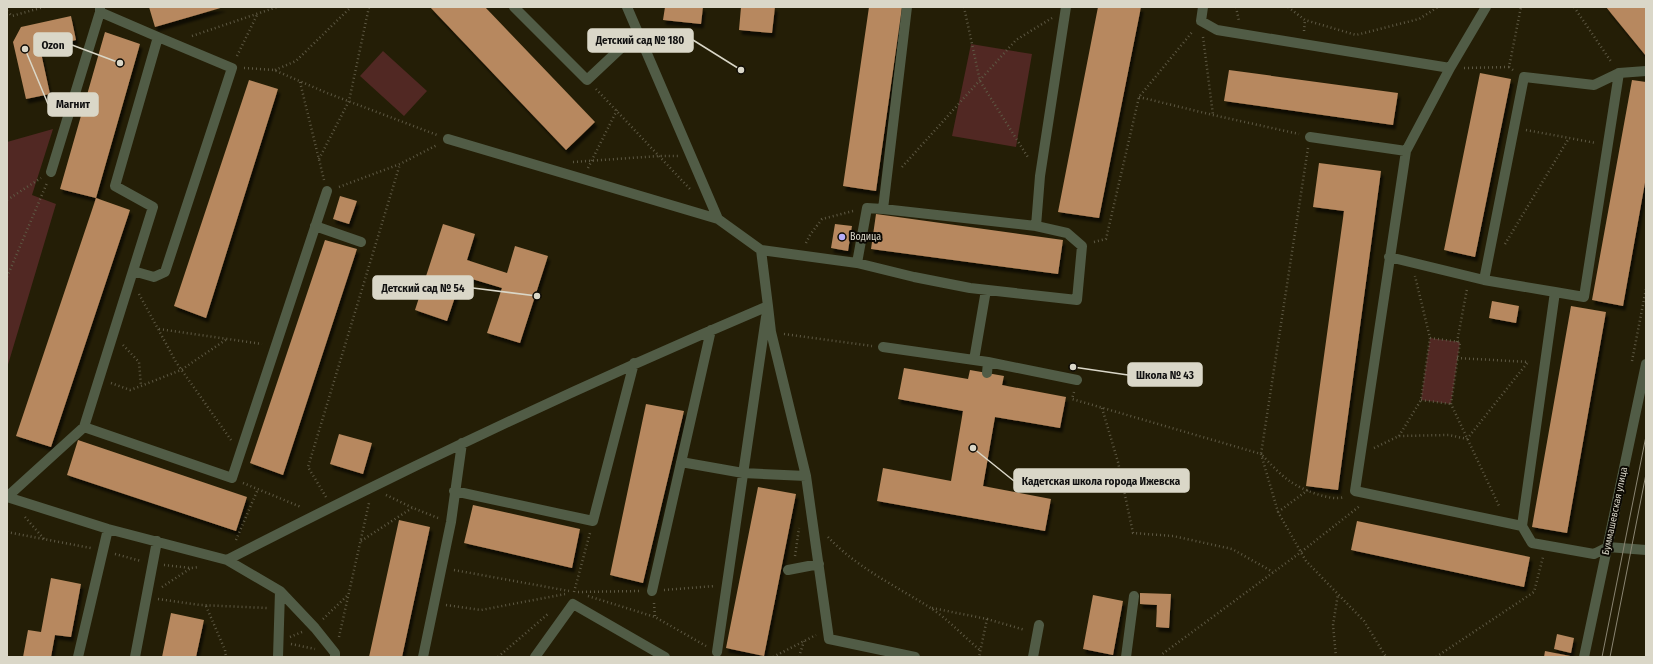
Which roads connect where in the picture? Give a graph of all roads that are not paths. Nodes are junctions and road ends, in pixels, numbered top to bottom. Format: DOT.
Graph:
graph roads {
  1 [pos="514,7"];
  2 [pos="627,7"];
  3 [pos="907,7"];
  4 [pos="1203,7"];
  5 [pos="1486,7"];
  6 [pos="1065,8"];
  7 [pos="100,10"];
  8 [pos="638,32"];
  9 [pos="158,37"];
  10 [pos="1450,68"];
  11 [pos="1646,71"];
  12 [pos="1619,73"];
  13 [pos="1310,137"];
  14 [pos="448,139"];
  15 [pos="1406,151"];
  16 [pos="52,172"];
  17 [pos="326,191"];
  18 [pos="883,209"];
  19 [pos="718,219"];
  20 [pos="315,226"];
  21 [pos="1036,226"];
  22 [pos="361,242"];
  23 [pos="761,250"];
  24 [pos="1389,257"];
  25 [pos="857,263"];
  26 [pos="132,275"];
  27 [pos="1484,280"];
  28 [pos="986,290"];
  29 [pos="1555,292"];
  30 [pos="768,306"];
  31 [pos="711,330"];
  32 [pos="883,347"];
  33 [pos="974,360"];
  34 [pos="988,362"];
  35 [pos="634,363"];
  36 [pos="1646,364"];
  37 [pos="987,373"];
  38 [pos="1077,380"];
  39 [pos="84,428"];
  40 [pos="462,443"];
  41 [pos="681,462"];
  42 [pos="743,473"];
  43 [pos="806,476"];
  44 [pos="454,491"];
  45 [pos="7,497"];
  46 [pos="1522,526"];
  47 [pos="108,529"];
  48 [pos="157,541"];
  49 [pos="1608,547"];
  50 [pos="1646,550"];
  51 [pos="227,560"];
  52 [pos="819,564"];
  53 [pos="788,570"];
  54 [pos="280,591"];
  55 [pos="652,591"];
  56 [pos="1134,596"];
  57 [pos="1038,629"];
  58 [pos="717,652"];
  59 [pos="335,655"];
  60 [pos="78,657"];
  61 [pos="135,657"];
  62 [pos="278,657"];
  63 [pos="423,657"];
  64 [pos="535,657"];
  65 [pos="665,657"];
  66 [pos="915,657"];
  67 [pos="1033,657"];
  68 [pos="1126,657"];
  69 [pos="1584,657"];
  1 -- 8 [label="street"];
  2 -- 8 [label="street"];
  3 -- 18 [label="street"];
  4 -- 10 [label="street"];
  5 -- 10 [label="street"];
  6 -- 21 [label="street"];
  7 -- 9 [label="street"];
  7 -- 16 [label="street"];
  8 -- 19 [label="street"];
  9 -- 26 [label="street"];
  9 -- 26 [label="street"];
  10 -- 15 [label="street"];
  11 -- 12 [label="street"];
  12 -- 27 [label="street"];
  12 -- 29 [label="street"];
  13 -- 15 [label="street"];
  14 -- 19 [label="street"];
  15 -- 24 [label="street"];
  17 -- 20 [label="street"];
  18 -- 21 [label="street"];
  18 -- 25 [label="street"];
  19 -- 23 [label="street"];
  20 -- 22 [label="street"];
  20 -- 39 [label="street"];
  21 -- 28 [label="street"];
  23 -- 25 [label="street"];
  23 -- 30 [label="street"];
  24 -- 27 [label="street"];
  24 -- 46 [label="street"];
  25 -- 28 [label="street"];
  26 -- 39 [label="street"];
  27 -- 29 [label="street"];
  28 -- 33 [label="street"];
  29 -- 46 [label="street"];
  30 -- 31 [label="street"];
  30 -- 42 [label="street"];
  30 -- 43 [label="street"];
  31 -- 35 [label="street"];
  31 -- 41 [label="street"];
  32 -- 33 [label="street"];
  33 -- 34 [label="street"];
  34 -- 37 [label="street"];
  34 -- 38 [label="street"];
  35 -- 40 [label="street"];
  35 -- 44 [label="street"];
  36 -- 49 [label="street, Буммашевская улица"];
  39 -- 45 [label="street"];
  40 -- 44 [label="street"];
  40 -- 51 [label="street"];
  41 -- 42 [label="street"];
  41 -- 55 [label="street"];
  42 -- 43 [label="street"];
  42 -- 58 [label="street"];
  43 -- 52 [label="street"];
  44 -- 63 [label="street"];
  45 -- 47 [label="street"];
  46 -- 49 [label="street"];
  47 -- 48 [label="street"];
  47 -- 60 [label="street"];
  48 -- 51 [label="street"];
  48 -- 61 [label="street"];
  49 -- 50 [label="street"];
  49 -- 69 [label="street, Буммашевская улица"];
  51 -- 54 [label="street"];
  52 -- 53 [label="street"];
  52 -- 66 [label="street"];
  54 -- 59 [label="street"];
  54 -- 62 [label="street"];
  56 -- 68 [label="street"];
  57 -- 67 [label="street"];
  64 -- 65 [label="street"];
}
